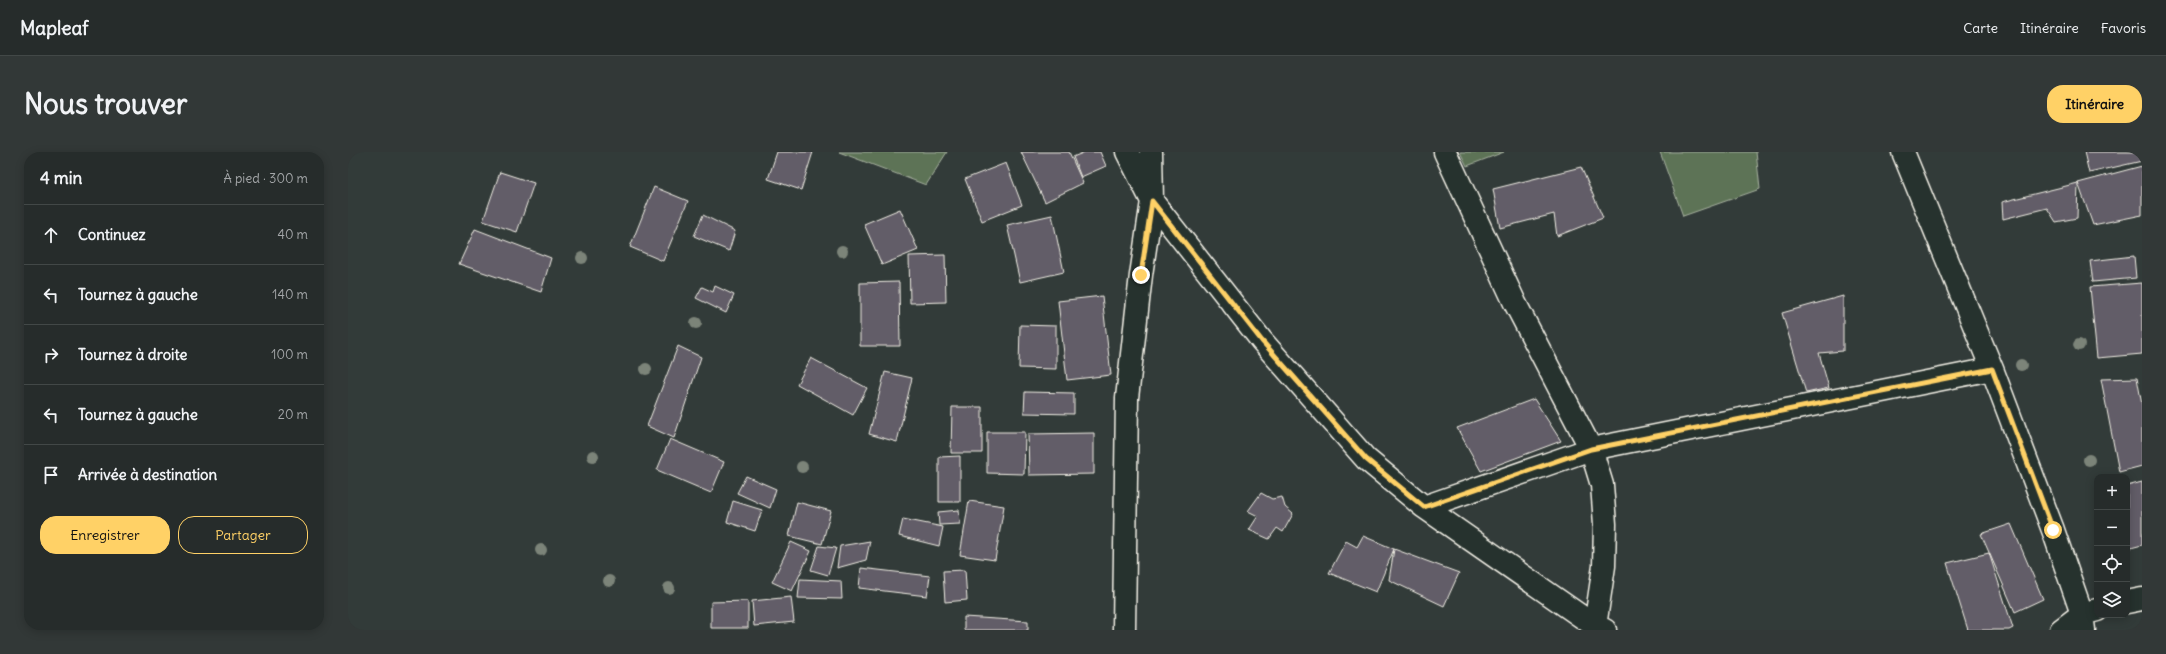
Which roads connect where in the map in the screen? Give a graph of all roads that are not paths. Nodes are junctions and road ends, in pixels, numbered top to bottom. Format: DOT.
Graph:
graph roads {
  1 [pos="1127,152"];
  2 [pos="1152,152"];
  3 [pos="1445,152"];
  4 [pos="1903,152"];
  5 [pos="1152,201"];
  6 [pos="1992,369"];
  7 [pos="1591,449"];
  8 [pos="1424,507"];
  9 [pos="2142,599"];
  10 [pos="2130,601"];
  11 [pos="2088,618"];
  12 [pos="1600,628"];
  13 [pos="1124,630"];
  14 [pos="2061,630"];
  1 -- 5 [label="street"];
  2 -- 5 [label="street"];
  3 -- 7 [label="street"];
  4 -- 6 [label="street"];
  5 -- 8 [label="street"];
  5 -- 13 [label="street"];
  6 -- 7 [label="street"];
  6 -- 11 [label="street"];
  7 -- 8 [label="street"];
  7 -- 12 [label="street"];
  8 -- 12 [label="street"];
  9 -- 10 [label="street"];
  11 -- 14 [label="street"];
}
